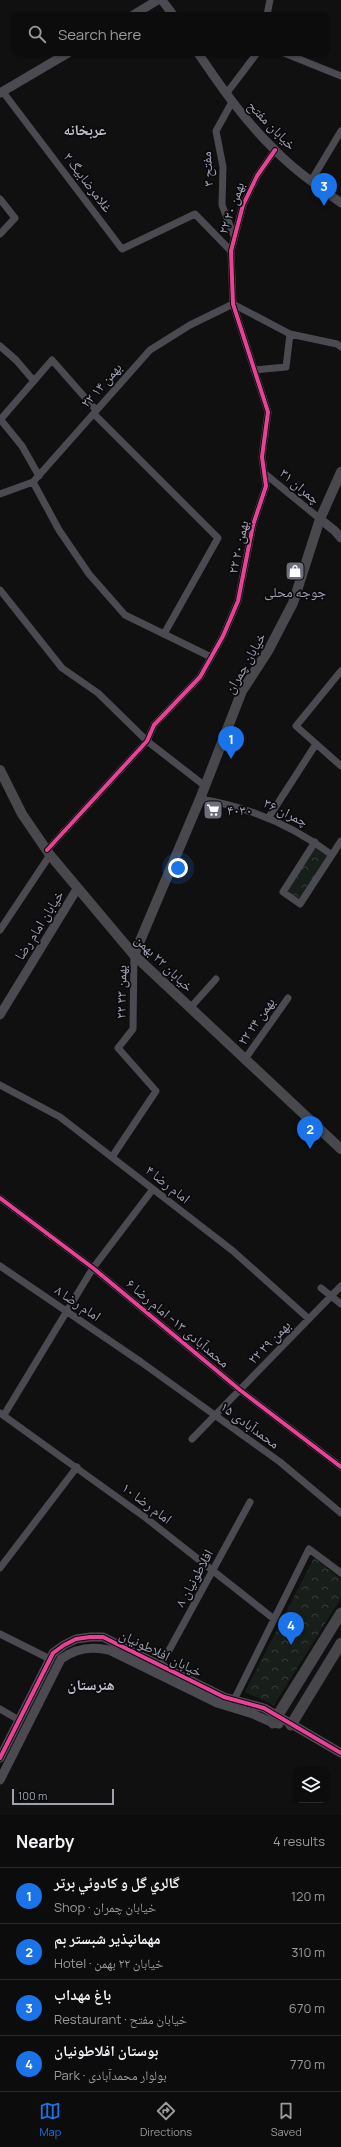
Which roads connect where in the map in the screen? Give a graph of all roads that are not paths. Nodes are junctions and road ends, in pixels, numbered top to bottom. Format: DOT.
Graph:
graph roads {
  1 [pos="158,0"];
  2 [pos="162,0"];
  3 [pos="270,0"];
  4 [pos="138,12"];
  5 [pos="170,12"];
  6 [pos="268,12"];
  7 [pos="63,56"];
  8 [pos="200,56"];
  9 [pos="255,56"];
  10 [pos="291,56"];
  11 [pos="341,76"];
  12 [pos="2,92"];
  13 [pos="226,94"];
  14 [pos="232,102"];
  15 [pos="341,132"];
  16 [pos="275,150"];
  17 [pos="311,181"];
  18 [pos="0,199"];
  19 [pos="341,203"];
  20 [pos="0,234"];
  21 [pos="234,236"];
  22 [pos="231,251"];
  23 [pos="233,304"];
  24 [pos="290,334"];
  25 [pos="0,346"];
  26 [pos="341,347"];
  27 [pos="254,370"];
  28 [pos="34,381"];
  29 [pos="95,412"];
  30 [pos="0,419"];
  31 [pos="341,472"];
  32 [pos="264,473"];
  33 [pos="39,476"];
  34 [pos="33,482"];
  35 [pos="0,494"];
  36 [pos="320,519"];
  37 [pos="341,538"];
  38 [pos="0,590"];
  39 [pos="164,634"];
  40 [pos="211,657"];
  41 [pos="341,671"];
  42 [pos="147,741"];
  43 [pos="316,744"];
  44 [pos="341,766"];
  45 [pos="0,770"];
  46 [pos="205,786"];
  47 [pos="200,798"];
  48 [pos="269,817"];
  49 [pos="341,841"];
  50 [pos="315,842"];
  51 [pos="48,853"];
  52 [pos="332,855"];
  53 [pos="77,889"];
  54 [pos="0,930"];
  55 [pos="134,955"];
  56 [pos="216,979"];
  57 [pos="288,998"];
  58 [pos="190,1008"];
  59 [pos="0,1015"];
  60 [pos="245,1060"];
  61 [pos="0,1085"];
  62 [pos="341,1149"];
  63 [pos="112,1157"];
  64 [pos="153,1189"];
  65 [pos="0,1198"];
  66 [pos="0,1266"];
  67 [pos="94,1268"];
  68 [pos="341,1286"];
  69 [pos="321,1288"];
  70 [pos="331,1296"];
  71 [pos="341,1304"];
  72 [pos="66,1311"];
  73 [pos="309,1320"];
  74 [pos="141,1362"];
  75 [pos="240,1390"];
  76 [pos="2,1414"];
  77 [pos="215,1415"];
  78 [pos="192,1439"];
  79 [pos="77,1467"];
  80 [pos="341,1467"];
  81 [pos="250,1502"];
  82 [pos="341,1513"];
  83 [pos="0,1568"];
  84 [pos="213,1571"];
  85 [pos="341,1573"];
  86 [pos="341,1613"];
  87 [pos="274,1620"];
  88 [pos="0,1634"];
  89 [pos="341,1643"];
  90 [pos="50,1659"];
  91 [pos="161,1666"];
  92 [pos="234,1700"];
  93 [pos="0,1709"];
  94 [pos="275,1719"];
  95 [pos="19,1720"];
  96 [pos="291,1725"];
  97 [pos="341,1753"];
  98 [pos="0,1758"];
  99 [pos="0,1780"];
  1 -- 4 [label="street"];
  2 -- 5 [label="street"];
  3 -- 6 [label="street"];
  7 -- 12 [label="street"];
  8 -- 13 [label="street, خیابان مفتح"];
  9 -- 13 [label="street"];
  10 -- 11 [label="street"];
  12 -- 22 [label="street, غلامرضابیگ ۲"];
  13 -- 14 [label="street, خیابان مفتح"];
  14 -- 16 [label="street, خیابان مفتح"];
  14 -- 21 [label="street, مفتح ۳"];
  15 -- 17 [label="street"];
  16 -- 17 [label="street, خیابان مفتح"];
  16 -- 21 [label="street, ۲۲ بهمن ۲۰"];
  17 -- 19 [label="street, خیابان مفتح"];
  18 -- 20 [label="street"];
  21 -- 22 [label="street, ۲۲ بهمن ۲۰"];
  22 -- 23 [label="street, ۲۲ بهمن ۲۰"];
  23 -- 24 [label="street"];
  23 -- 27 [label="street, ۲۲ بهمن ۲۰"];
  23 -- 29 [label="street, ۲۲ بهمن ۱۴"];
  24 -- 26 [label="street"];
  24 -- 27 [label="street"];
  25 -- 28 [label="street"];
  27 -- 32 [label="street, ۲۲ بهمن ۲۰"];
  28 -- 29 [label="street"];
  28 -- 30 [label="street"];
  29 -- 33 [label="street, ۲۲ بهمن ۱۴"];
  29 -- 39 [label="street"];
  30 -- 33 [label="street"];
  31 -- 36 [label="main road, خیابان چمران"];
  32 -- 36 [label="street, چمران ۳۱"];
  32 -- 40 [label="street, ۲۲ بهمن ۲۰"];
  33 -- 34 [label="street, ۲۲ بهمن ۱۴"];
  34 -- 35 [label="street, ۲۲ بهمن ۱۴"];
  34 -- 39 [label="street"];
  36 -- 37 [label="street"];
  36 -- 46 [label="main road, خیابان چمران"];
  38 -- 42 [label="street"];
  39 -- 40 [label="street"];
  40 -- 42 [label="street, ۲۲ بهمن ۲۰"];
  41 -- 43 [label="street"];
  42 -- 46 [label="street"];
  42 -- 51 [label="street, ۲۲ بهمن ۲۰"];
  43 -- 44 [label="street"];
  43 -- 48 [label="street"];
  45 -- 51 [label="main road, خیابان ۲۲ بهمن"];
  46 -- 47 [label="main road, خیابان چمران"];
  47 -- 48 [label="street, چمران ۳۶"];
  47 -- 55 [label="main road, خیابان چمران"];
  48 -- 50 [label="street, چمران ۳۶"];
  49 -- 52 [label="street"];
  50 -- 52 [label="street, چمران ۳۶"];
  50 -- 52 [label="street"];
  51 -- 53 [label="main road, خیابان ۲۲ بهمن"];
  51 -- 54 [label="street, ۲۲ بهمن ۲۰"];
  53 -- 55 [label="main road, خیابان ۲۲ بهمن"];
  53 -- 59 [label="street, خیابان امام رضا"];
  55 -- 58 [label="main road, خیابان ۲۲ بهمن"];
  55 -- 63 [label="street, ۲۲ بهمن ۲۳"];
  56 -- 58 [label="street"];
  57 -- 60 [label="street, ۲۲ بهمن ۲۴"];
  58 -- 60 [label="main road, خیابان ۲۲ بهمن"];
  60 -- 62 [label="main road, خیابان ۲۲ بهمن"];
  61 -- 63 [label="street, امام رضا ۴"];
  63 -- 64 [label="street, امام رضا ۴"];
  64 -- 67 [label="street"];
  64 -- 73 [label="street, امام رضا ۴"];
  65 -- 67 [label="street, محمدآبادی ۱۳- امام رضا ۶"];
  66 -- 72 [label="street, امام رضا ۸"];
  67 -- 72 [label="street"];
  67 -- 75 [label="street, محمدآبادی ۱۳- امام رضا ۶"];
  68 -- 70 [label="street, ۲۲ بهمن ۲۹"];
  69 -- 70 [label="street"];
  70 -- 71 [label="street"];
  70 -- 73 [label="street, ۲۲ بهمن ۲۹"];
  72 -- 74 [label="street, امام رضا ۸"];
  72 -- 76 [label="street"];
  73 -- 75 [label="street, ۲۲ بهمن ۲۹"];
  74 -- 77 [label="street, محمدآبادی ۱۵"];
  75 -- 77 [label="street, ۲۲ بهمن ۲۹"];
  75 -- 80 [label="street, محمدآبادی ۱۳- امام رضا ۶"];
  76 -- 79 [label="street, امام رضا ۱۰"];
  77 -- 78 [label="street, ۲۲ بهمن ۲۹"];
  77 -- 82 [label="street, محمدآبادی ۱۵"];
  79 -- 83 [label="street"];
  79 -- 84 [label="street, امام رضا ۱۰"];
  81 -- 84 [label="street, افلاطونیان ۸"];
  84 -- 87 [label="street, امام رضا ۱۰"];
  84 -- 91 [label="street, افلاطونیان ۸"];
  85 -- 87 [label="street"];
  86 -- 94 [label="main road"];
  87 -- 92 [label="street"];
  88 -- 90 [label="street"];
  89 -- 96 [label="main road"];
  90 -- 91 [label="street, خیابان افلاطونیان"];
  90 -- 95 [label="street, خیابان افلاطونیان"];
  91 -- 92 [label="street, خیابان افلاطونیان"];
  92 -- 94 [label="street, خیابان افلاطونیان"];
  93 -- 95 [label="street"];
  94 -- 96 [label="street, خیابان افلاطونیان"];
  94 -- 99 [label="street, خیابان افلاطونیان"];
  95 -- 98 [label="street, خیابان افلاطونیان"];
  96 -- 97 [label="street, خیابان افلاطونیان"];
}
